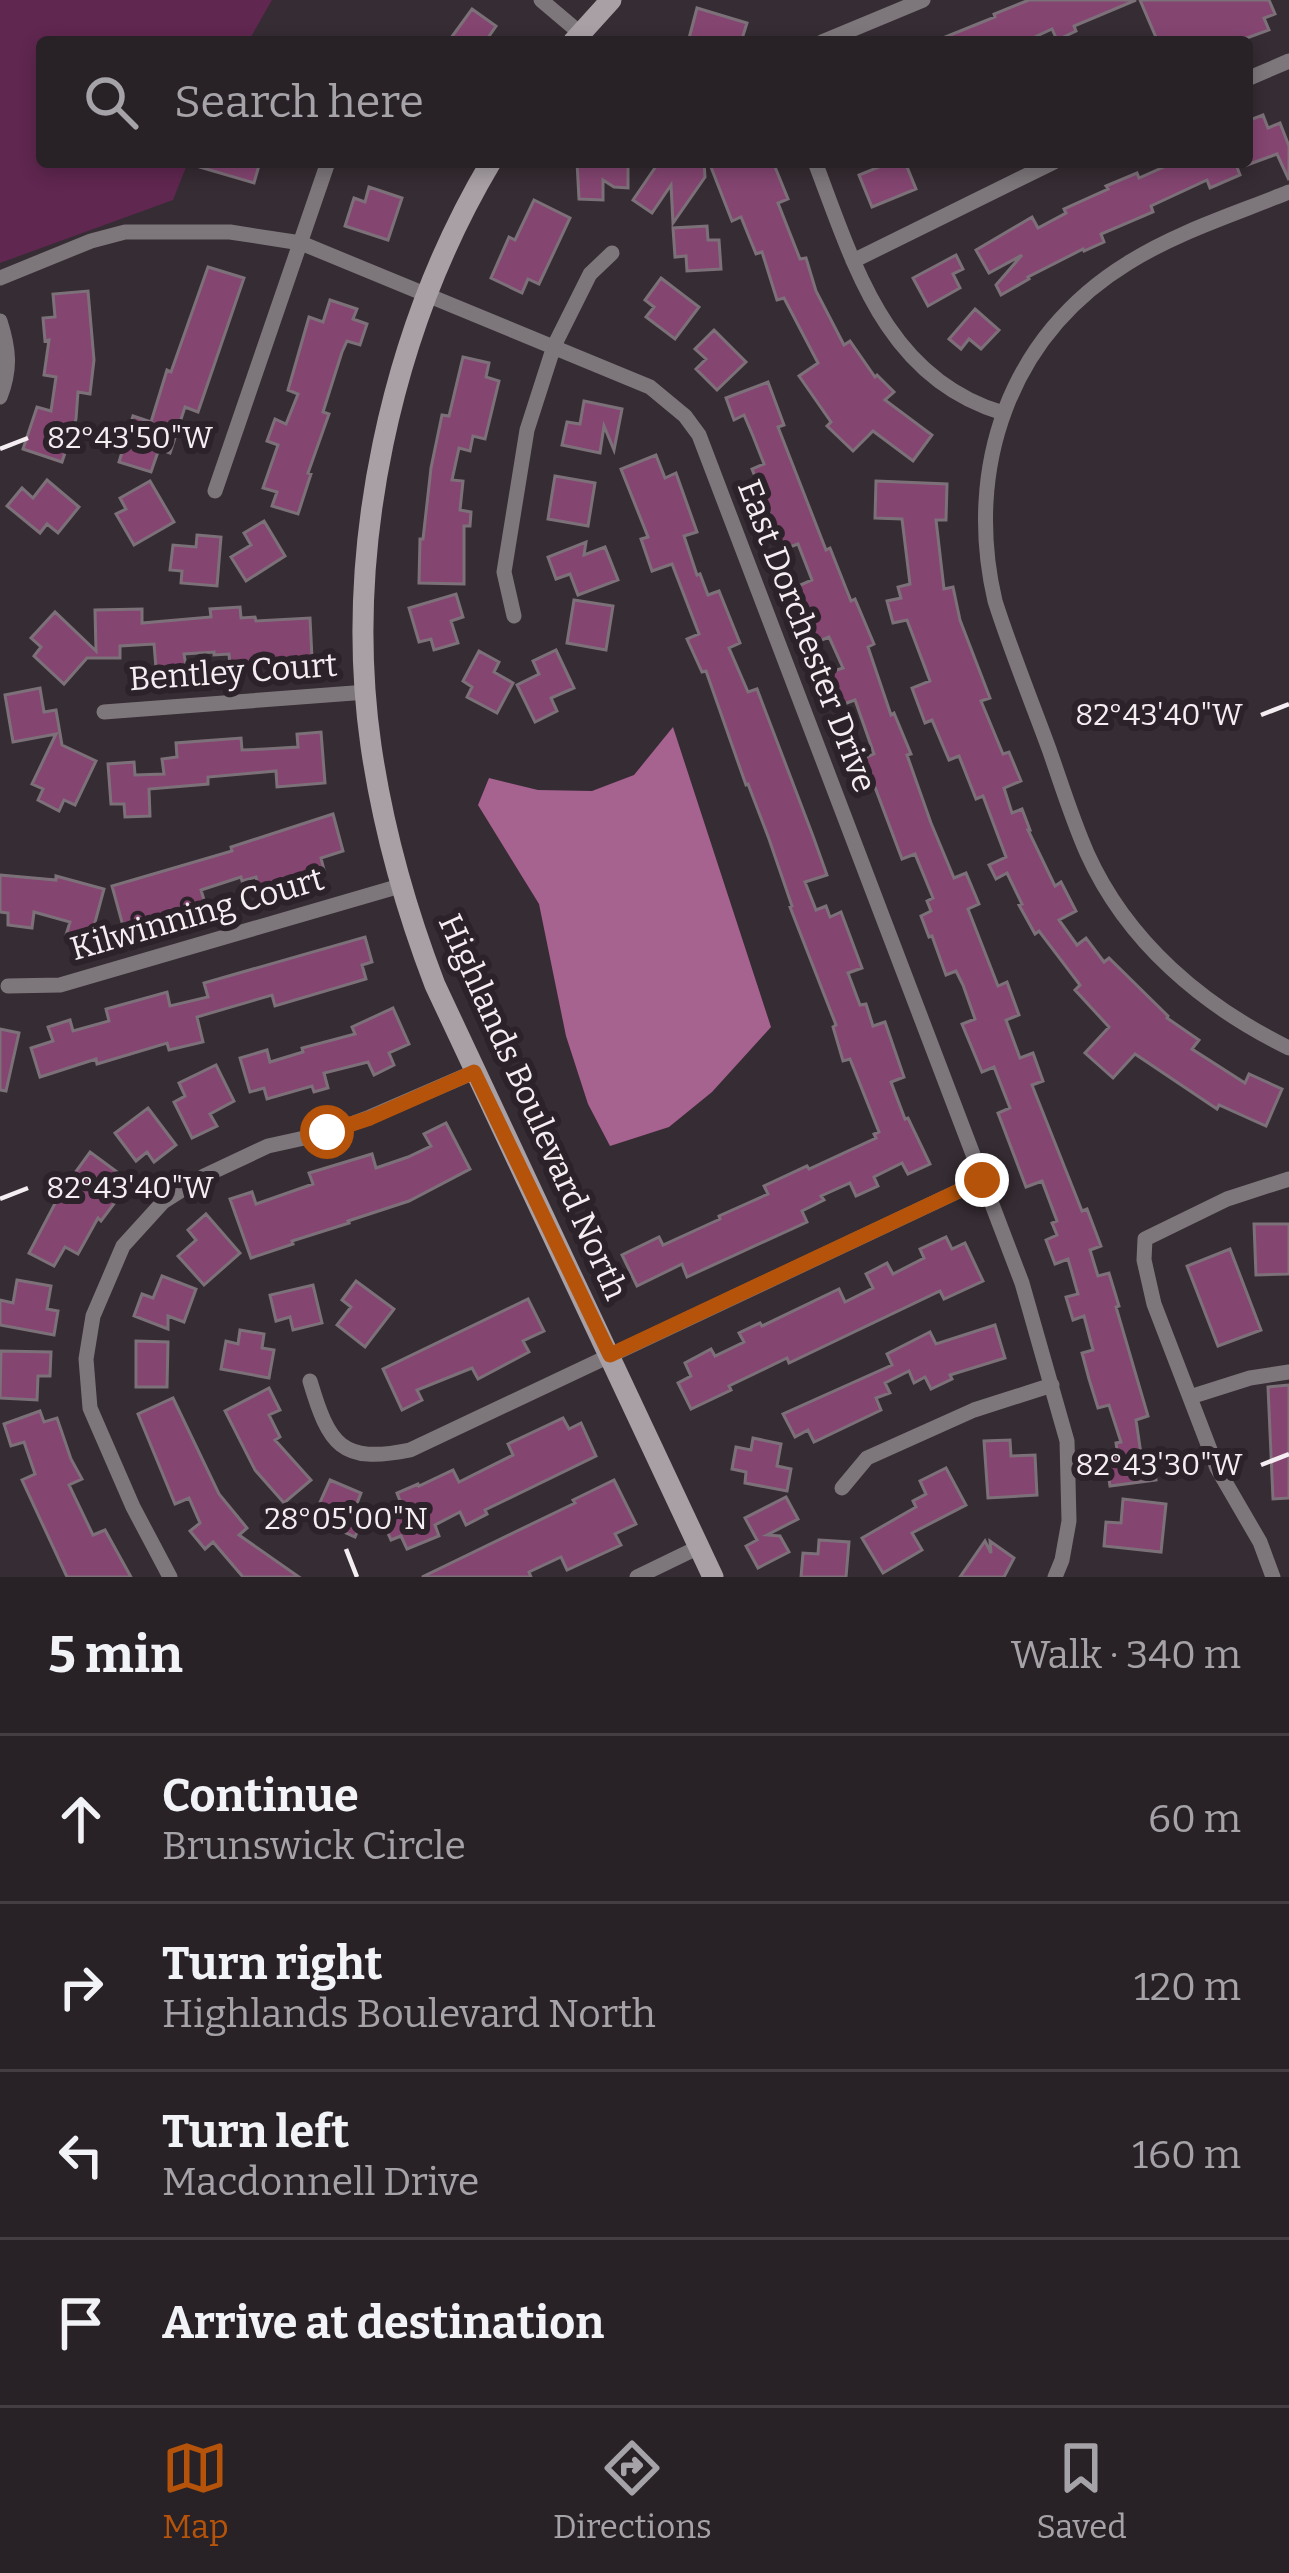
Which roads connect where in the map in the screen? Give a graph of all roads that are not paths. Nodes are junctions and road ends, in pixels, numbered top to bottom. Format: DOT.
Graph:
graph roads {
  1 [pos="541,0"];
  2 [pos="611,0"];
  3 [pos="923,0"];
  4 [pos="575,36"];
  5 [pos="579,36"];
  6 [pos="836,36"];
  7 [pos="1289,62"];
  8 [pos="1253,77"];
  9 [pos="326,168"];
  10 [pos="488,168"];
  11 [pos="817,168"];
  12 [pos="1042,168"];
  13 [pos="1289,192"];
  14 [pos="302,243"];
  15 [pos="612,253"];
  16 [pos="853,261"];
  17 [pos="0,278"];
  18 [pos="428,297"];
  19 [pos="0,321"];
  20 [pos="554,346"];
  21 [pos="0,397"];
  22 [pos="1003,413"];
  23 [pos="215,491"];
  24 [pos="514,616"];
  25 [pos="367,692"];
  26 [pos="104,712"];
  27 [pos="400,886"];
  28 [pos="8,986"];
  29 [pos="1289,1048"];
  30 [pos="474,1072"];
  31 [pos="1289,1179"];
  32 [pos="982,1180"];
  33 [pos="610,1355"];
  34 [pos="1289,1372"];
  35 [pos="310,1381"];
  36 [pos="1052,1385"];
  37 [pos="1190,1397"];
  38 [pos="842,1488"];
  39 [pos="699,1547"];
  40 [pos="170,1577"];
  41 [pos="637,1577"];
  42 [pos="713,1577"];
  43 [pos="1055,1577"];
  44 [pos="1273,1577"];
  1 -- 4 [label="street"];
  2 -- 5 [label="street"];
  3 -- 6 [label="street"];
  7 -- 8 [label="street"];
  9 -- 14 [label="street"];
  10 -- 18 [label="street, Highlands Boulevard North"];
  11 -- 16 [label="street"];
  12 -- 16 [label="street"];
  13 -- 22 [label="street"];
  14 -- 17 [label="street, East Dorchester Drive"];
  14 -- 18 [label="street, East Dorchester Drive"];
  14 -- 23 [label="street"];
  15 -- 20 [label="street"];
  16 -- 22 [label="street"];
  18 -- 20 [label="street, East Dorchester Drive"];
  18 -- 25 [label="street, Highlands Boulevard North"];
  19 -- 21 [label="street"];
  20 -- 24 [label="street"];
  20 -- 32 [label="street, East Dorchester Drive"];
  22 -- 29 [label="street"];
  25 -- 26 [label="street, Bentley Court"];
  25 -- 27 [label="street, Highlands Boulevard North"];
  27 -- 28 [label="street, Kilwinning Court"];
  27 -- 30 [label="street, Highlands Boulevard North"];
  30 -- 33 [label="street, Highlands Boulevard North"];
  30 -- 40 [label="street"];
  31 -- 37 [label="street"];
  32 -- 33 [label="street"];
  32 -- 36 [label="street, East Dorchester Drive"];
  33 -- 35 [label="street"];
  33 -- 39 [label="street, Highlands Boulevard North"];
  34 -- 37 [label="street"];
  36 -- 38 [label="street"];
  36 -- 43 [label="street, East Dorchester Drive"];
  37 -- 44 [label="street"];
  39 -- 41 [label="street"];
  39 -- 42 [label="street, Highlands Boulevard North"];
}
